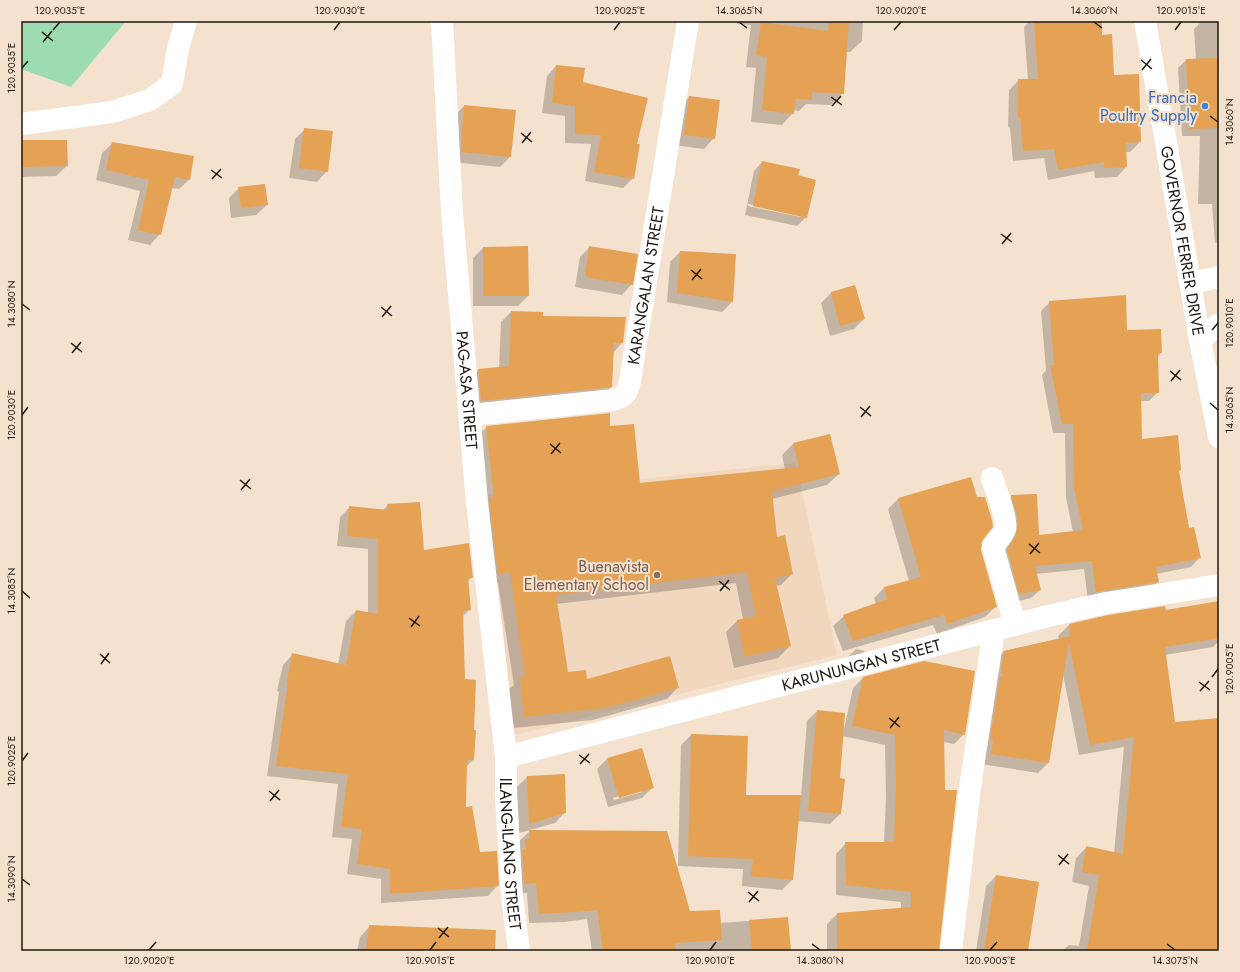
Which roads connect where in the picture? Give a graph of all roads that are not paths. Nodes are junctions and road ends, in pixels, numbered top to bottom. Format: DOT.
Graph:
graph roads {
  1 [pos="186,21"];
  2 [pos="442,21"];
  3 [pos="688,21"];
  4 [pos="1146,21"];
  5 [pos="21,124"];
  6 [pos="1219,277"];
  7 [pos="1191,283"];
  8 [pos="1219,324"];
  9 [pos="1200,340"];
  10 [pos="471,415"];
  11 [pos="1219,437"];
  12 [pos="992,478"];
  13 [pos="1219,585"];
  14 [pos="1015,625"];
  15 [pos="994,630"];
  16 [pos="506,757"];
  17 [pos="519,951"];
  18 [pos="951,951"];
  1 -- 5 [label="street"];
  2 -- 10 [label="street, PAG-ASA STREET"];
  3 -- 10 [label="street, KARANGALAN STREET"];
  4 -- 7 [label="street, GOVERNOR FERRER DRIVE"];
  6 -- 7 [label="street"];
  7 -- 9 [label="street, GOVERNOR FERRER DRIVE"];
  8 -- 9 [label="street"];
  9 -- 11 [label="street, GOVERNOR FERRER DRIVE"];
  10 -- 16 [label="street, PAG-ASA STREET"];
  12 -- 14 [label="street"];
  13 -- 14 [label="street, KARUNUNGAN STREET"];
  14 -- 15 [label="street, KARUNUNGAN STREET"];
  15 -- 16 [label="street, KARUNUNGAN STREET"];
  15 -- 18 [label="street"];
  16 -- 17 [label="street, ILANG-ILANG STREET"];
}
